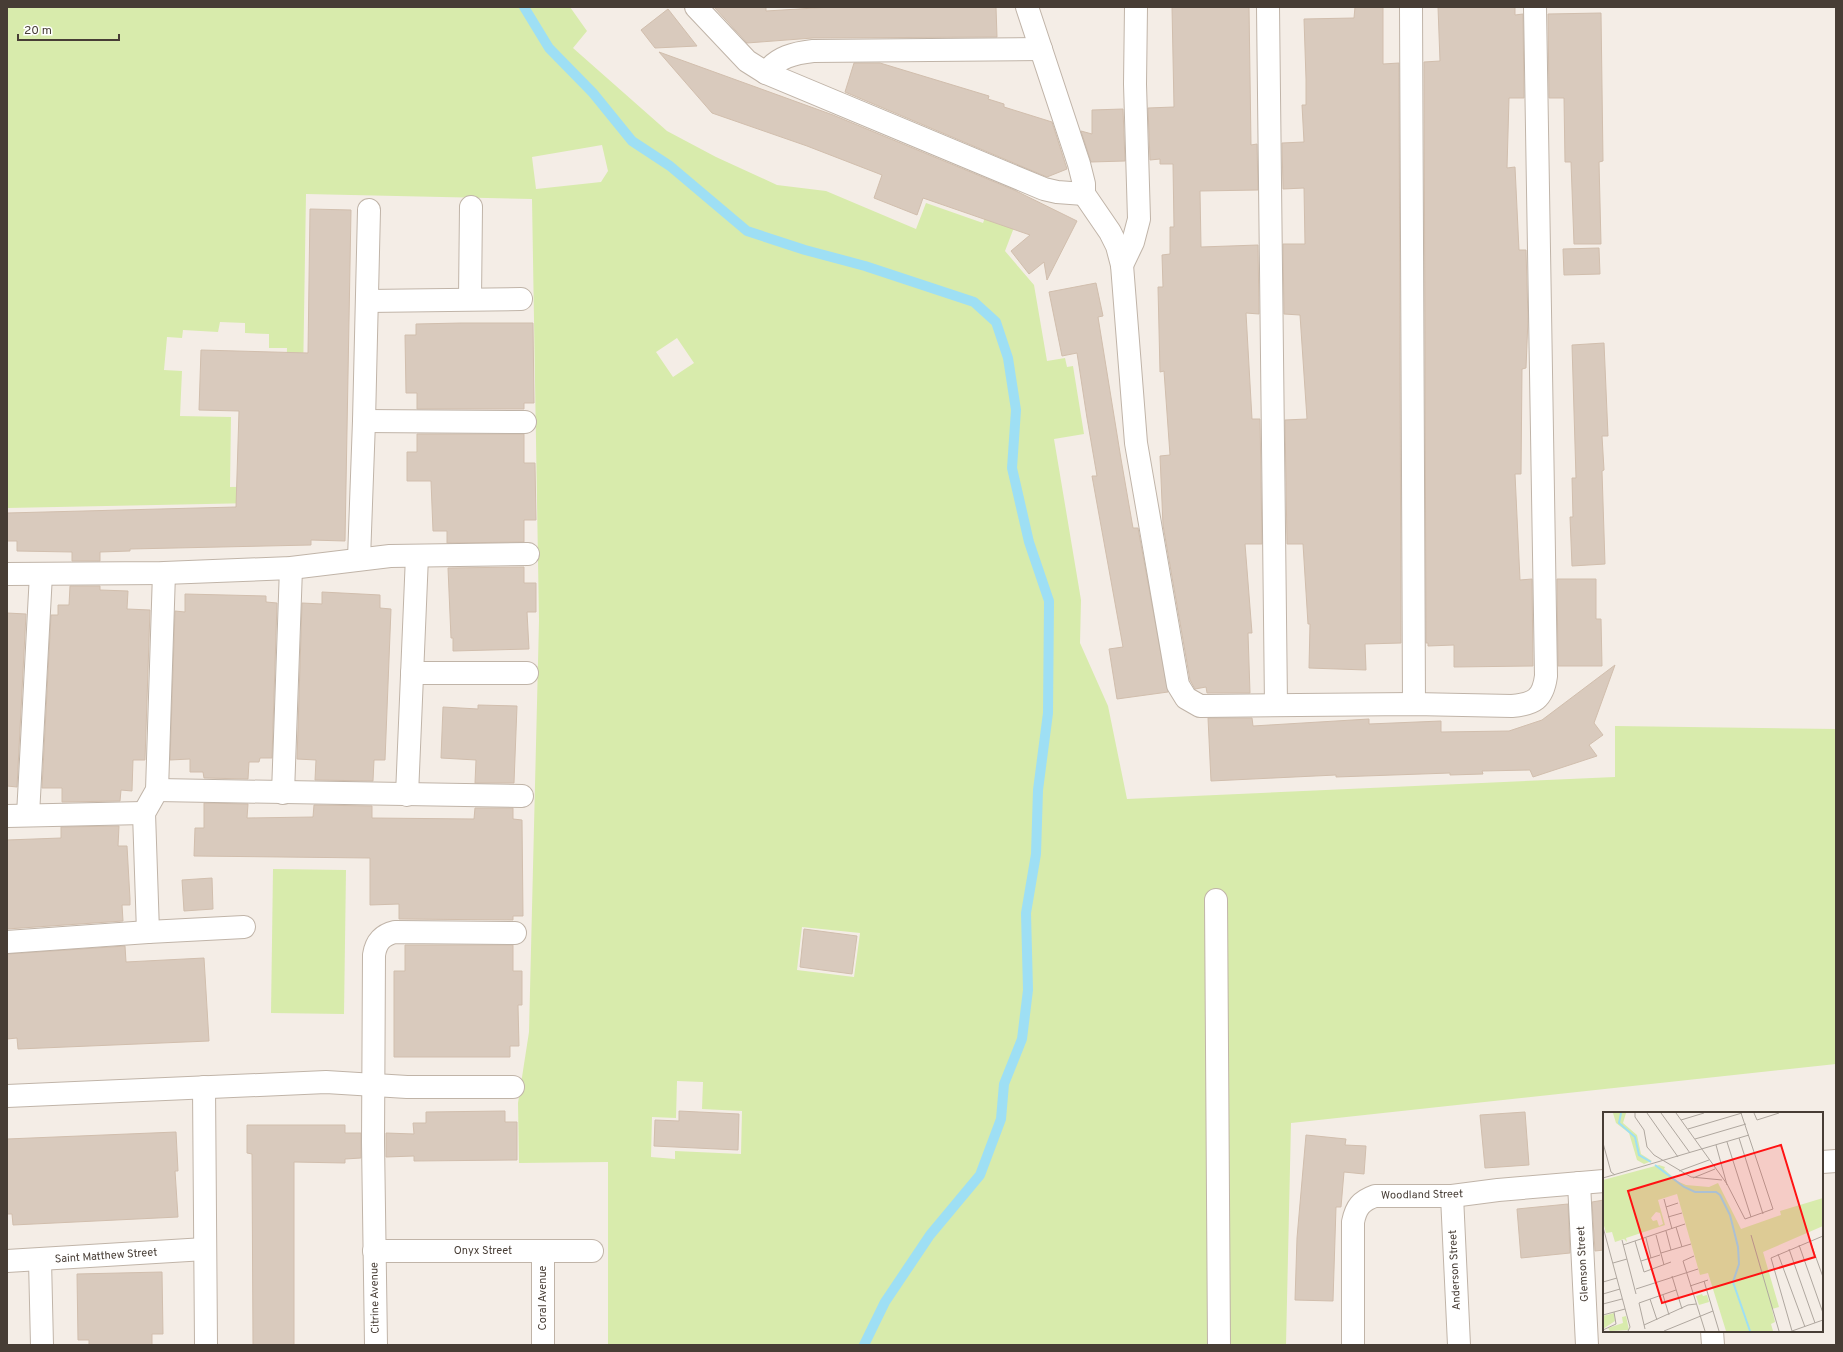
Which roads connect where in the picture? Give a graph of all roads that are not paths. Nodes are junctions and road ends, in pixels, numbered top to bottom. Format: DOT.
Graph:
graph roads {
  1 [pos="696,7"];
  2 [pos="1027,7"];
  3 [pos="1136,7"];
  4 [pos="1268,7"];
  5 [pos="1411,7"];
  6 [pos="1535,7"];
  7 [pos="1041,49"];
  8 [pos="766,73"];
  9 [pos="1084,194"];
  10 [pos="471,207"];
  11 [pos="369,210"];
  12 [pos="1122,265"];
  13 [pos="470,299"];
  14 [pos="521,299"];
  15 [pos="367,301"];
  16 [pos="364,421"];
  17 [pos="525,422"];
  18 [pos="528,554"];
  19 [pos="417,556"];
  20 [pos="359,559"];
  21 [pos="291,568"];
  22 [pos="164,573"];
  23 [pos="7,574"];
  24 [pos="41,574"];
  25 [pos="412,673"];
  26 [pos="527,673"];
  27 [pos="1414,704"];
  28 [pos="1276,705"];
  29 [pos="157,790"];
  30 [pos="282,793"];
  31 [pos="407,795"];
  32 [pos="522,796"];
  33 [pos="144,813"];
  34 [pos="28,815"];
  35 [pos="7,816"];
  36 [pos="1216,900"];
  37 [pos="244,927"];
  38 [pos="148,932"];
  39 [pos="515,933"];
  40 [pos="7,942"];
  41 [pos="373,1085"];
  42 [pos="204,1087"];
  43 [pos="513,1087"];
  44 [pos="7,1096"];
  45 [pos="1836,1161"];
  46 [pos="1823,1162"];
  47 [pos="1603,1181"];
  48 [pos="1579,1183"];
  49 [pos="1452,1196"];
  50 [pos="205,1249"];
  51 [pos="374,1251"];
  52 [pos="543,1251"];
  53 [pos="592,1251"];
  54 [pos="40,1260"];
  55 [pos="7,1261"];
  56 [pos="1712,1332"];
  57 [pos="42,1345"];
  58 [pos="206,1345"];
  59 [pos="376,1345"];
  60 [pos="543,1345"];
  61 [pos="1219,1345"];
  62 [pos="1353,1345"];
  63 [pos="1459,1345"];
  64 [pos="1586,1345"];
  65 [pos="1713,1345"];
  1 -- 8 [label="street"];
  2 -- 7 [label="street"];
  3 -- 12 [label="street"];
  4 -- 28 [label="street"];
  5 -- 27 [label="street"];
  6 -- 27 [label="street"];
  7 -- 8 [label="street"];
  7 -- 9 [label="street"];
  8 -- 9 [label="street"];
  9 -- 12 [label="street"];
  10 -- 13 [label="street"];
  11 -- 15 [label="street"];
  12 -- 28 [label="street"];
  13 -- 14 [label="street"];
  13 -- 15 [label="street"];
  15 -- 16 [label="street"];
  16 -- 17 [label="street"];
  16 -- 20 [label="street"];
  18 -- 19 [label="street"];
  19 -- 20 [label="street"];
  19 -- 25 [label="street"];
  20 -- 21 [label="street"];
  21 -- 22 [label="street"];
  21 -- 30 [label="street"];
  22 -- 24 [label="street"];
  22 -- 29 [label="street"];
  23 -- 24 [label="street"];
  24 -- 34 [label="street"];
  25 -- 26 [label="street"];
  25 -- 31 [label="street"];
  27 -- 28 [label="street"];
  29 -- 30 [label="street"];
  29 -- 33 [label="street"];
  30 -- 31 [label="street"];
  31 -- 32 [label="street"];
  33 -- 34 [label="street"];
  33 -- 38 [label="street"];
  34 -- 35 [label="street"];
  36 -- 61 [label="street"];
  37 -- 38 [label="street"];
  38 -- 40 [label="street"];
  39 -- 41 [label="street, Citrine Avenue"];
  41 -- 42 [label="street"];
  41 -- 43 [label="street"];
  41 -- 51 [label="street, Citrine Avenue"];
  42 -- 44 [label="street"];
  42 -- 50 [label="street"];
  45 -- 46 [label="street"];
  47 -- 48 [label="street, Woodland Street"];
  48 -- 49 [label="street, Woodland Street"];
  48 -- 64 [label="street, Glemson Street"];
  49 -- 62 [label="street, Woodland Street"];
  49 -- 63 [label="street, Anderson Street"];
  50 -- 54 [label="street, Saint Matthew Street"];
  50 -- 58 [label="street"];
  51 -- 52 [label="street, Onyx Street"];
  51 -- 59 [label="street, Citrine Avenue"];
  52 -- 53 [label="street, Onyx Street"];
  52 -- 60 [label="street, Coral Avenue"];
  54 -- 55 [label="street, Saint Matthew Street"];
  54 -- 57 [label="street"];
  56 -- 65 [label="street"];
}
